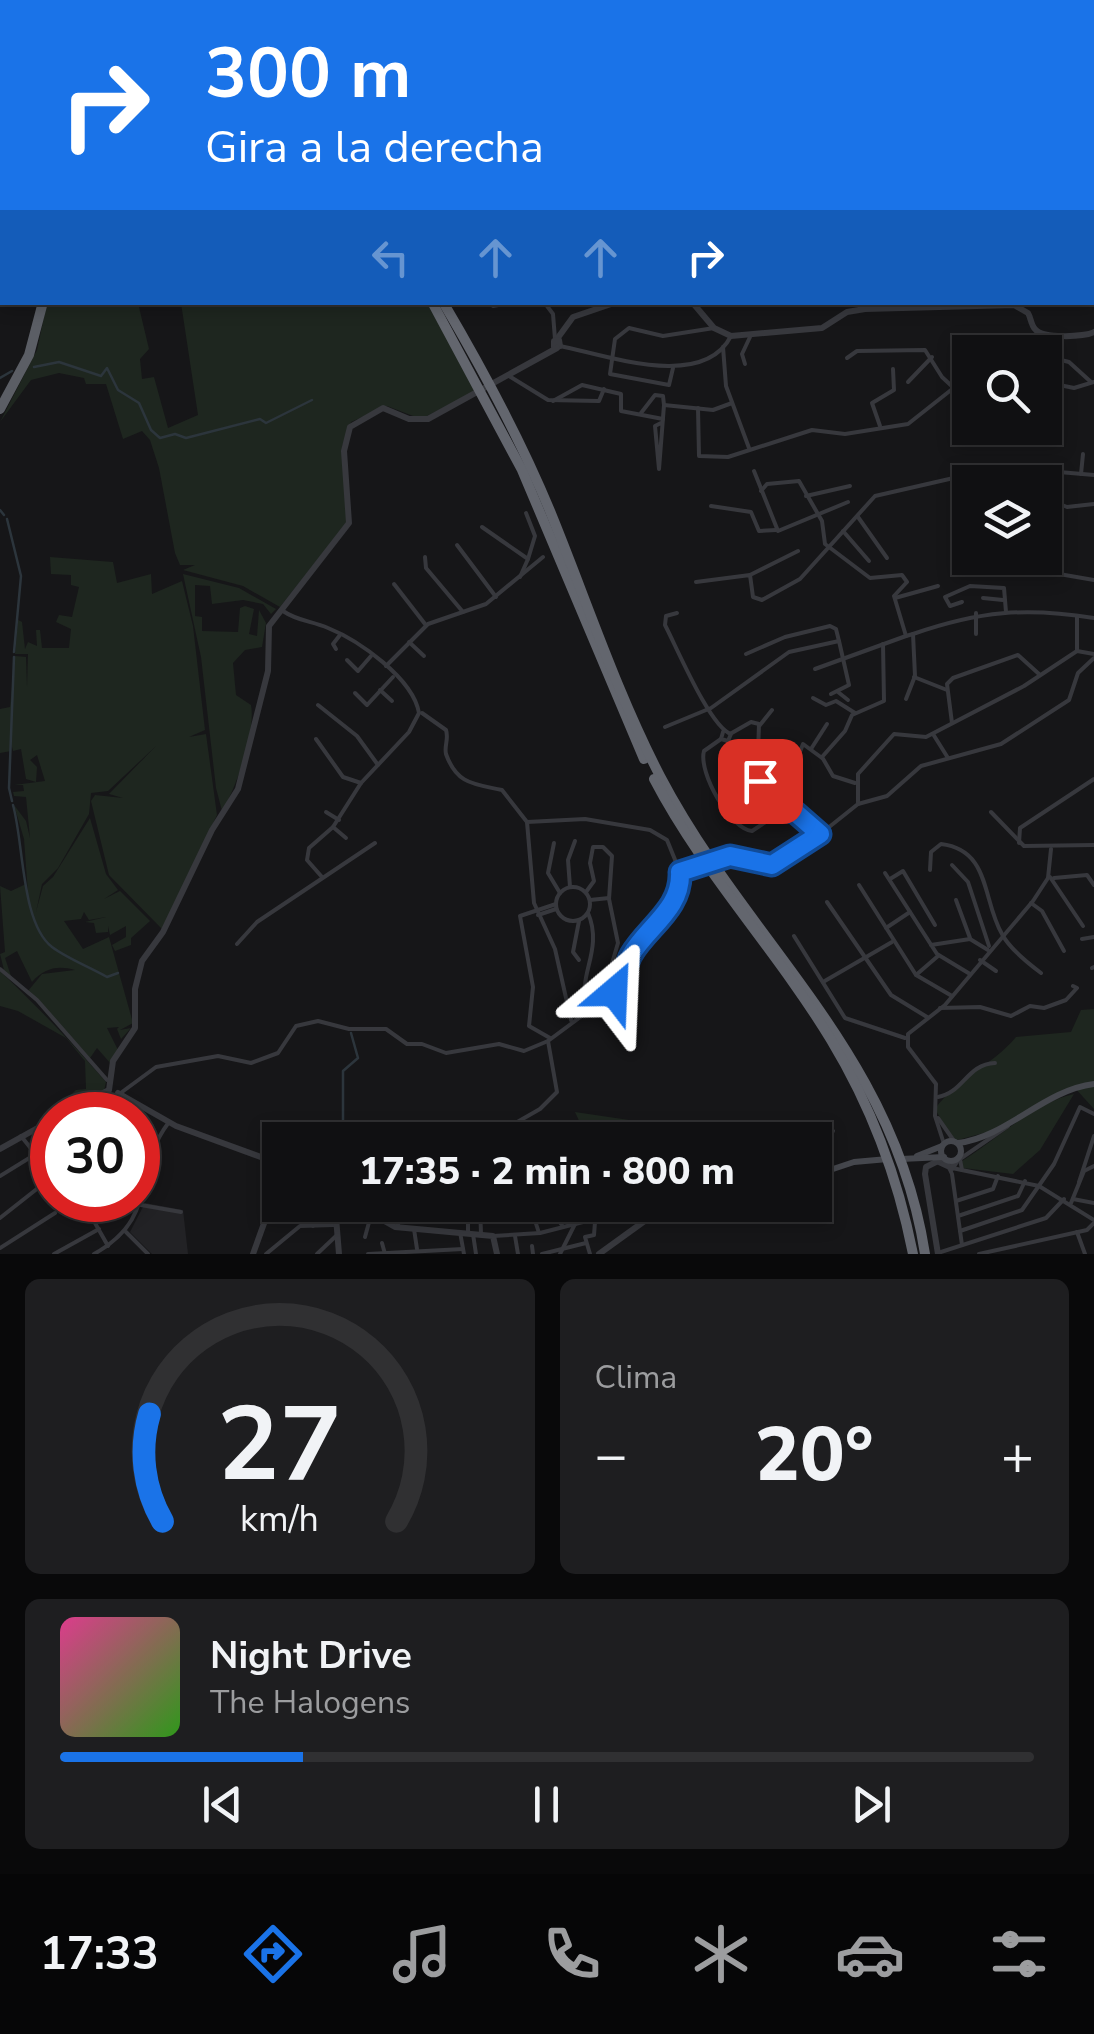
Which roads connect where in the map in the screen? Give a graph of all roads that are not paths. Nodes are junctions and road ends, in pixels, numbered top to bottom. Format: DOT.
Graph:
graph roads {
  1 [pos="42,305"];
  2 [pos="434,305"];
  3 [pos="445,305"];
  4 [pos="498,305"];
  5 [pos="546,305"];
  6 [pos="609,305"];
  7 [pos="695,305"];
  8 [pos="493,306"];
  9 [pos="714,328"];
  10 [pos="1094,332"];
  11 [pos="751,333"];
  12 [pos="730,336"];
  13 [pos="556,344"];
  14 [pos="724,347"];
  15 [pos="614,357"];
  16 [pos="847,358"];
  17 [pos="932,358"];
  18 [pos="1062,360"];
  19 [pos="643,364"];
  20 [pos="744,364"];
  21 [pos="672,368"];
  22 [pos="892,368"];
  23 [pos="505,377"];
  24 [pos="639,379"];
  25 [pos="908,382"];
  26 [pos="1092,382"];
  27 [pos="1062,386"];
  28 [pos="952,388"];
  29 [pos="604,389"];
  30 [pos="558,399"];
  31 [pos="732,403"];
  32 [pos="664,405"];
  33 [pos="698,408"];
  34 [pos="0,409"];
  35 [pos="640,415"];
  36 [pos="661,422"];
  37 [pos="880,426"];
  38 [pos="749,448"];
  39 [pos="1083,454"];
  40 [pos="754,471"];
  41 [pos="1062,472"];
  42 [pos="1081,474"];
  43 [pos="1094,475"];
  44 [pos="952,478"];
  45 [pos="850,486"];
  46 [pos="761,491"];
  47 [pos="806,496"];
  48 [pos="848,502"];
  49 [pos="1094,504"];
  50 [pos="1063,505"];
  51 [pos="711,506"];
  52 [pos="526,512"];
  53 [pos="860,516"];
  54 [pos="820,517"];
  55 [pos="482,527"];
  56 [pos="776,530"];
  57 [pos="844,531"];
  58 [pos="457,545"];
  59 [pos="830,548"];
  60 [pos="798,551"];
  61 [pos="425,557"];
  62 [pos="543,557"];
  63 [pos="887,558"];
  64 [pos="528,559"];
  65 [pos="869,561"];
  66 [pos="1062,574"];
  67 [pos="750,575"];
  68 [pos="520,578"];
  69 [pos="1094,580"];
  70 [pos="696,582"];
  71 [pos="394,584"];
  72 [pos="938,586"];
  73 [pos="496,598"];
  74 [pos="894,598"];
  75 [pos="983,598"];
  76 [pos="1006,600"];
  77 [pos="280,608"];
  78 [pos="462,612"];
  79 [pos="1006,612"];
  80 [pos="678,613"];
  81 [pos="976,613"];
  82 [pos="1078,616"];
  83 [pos="962,617"];
  84 [pos="1094,618"];
  85 [pos="426,625"];
  86 [pos="914,634"];
  87 [pos="976,634"];
  88 [pos="340,636"];
  89 [pos="906,636"];
  90 [pos="839,641"];
  91 [pos="410,642"];
  92 [pos="883,644"];
  93 [pos="336,649"];
  94 [pos="1077,650"];
  95 [pos="746,654"];
  96 [pos="372,656"];
  97 [pos="424,656"];
  98 [pos="1094,656"];
  99 [pos="843,658"];
  100 [pos="347,660"];
  101 [pos="385,667"];
  102 [pos="815,669"];
  103 [pos="1040,675"];
  104 [pos="394,676"];
  105 [pos="914,677"];
  106 [pos="380,690"];
  107 [pos="947,690"];
  108 [pos="838,692"];
  109 [pos="355,693"];
  110 [pos="832,694"];
  111 [pos="813,698"];
  112 [pos="906,699"];
  113 [pos="848,700"];
  114 [pos="392,701"];
  115 [pos="318,705"];
  116 [pos="709,708"];
  117 [pos="772,710"];
  118 [pos="420,712"];
  119 [pos="853,714"];
  120 [pos="952,723"];
  121 [pos="826,724"];
  122 [pos="760,725"];
  123 [pos="666,727"];
  124 [pos="723,732"];
  125 [pos="730,734"];
  126 [pos="933,734"];
  127 [pos="316,739"];
  128 [pos="721,739"];
  129 [pos="810,749"];
  130 [pos="822,758"];
  131 [pos="948,758"];
  132 [pos="378,766"];
  133 [pos="794,767"];
  134 [pos="1094,779"];
  135 [pos="360,783"];
  136 [pos="855,783"];
  137 [pos="858,804"];
  138 [pos="784,810"];
  139 [pos="326,812"];
  140 [pos="991,812"];
  141 [pos="339,820"];
  142 [pos="527,822"];
  143 [pos="333,827"];
  144 [pos="1005,828"];
  145 [pos="1020,828"];
  146 [pos="820,834"];
  147 [pos="346,838"];
  148 [pos="575,841"];
  149 [pos="554,843"];
  150 [pos="1019,843"];
  151 [pos="375,844"];
  152 [pos="1094,845"];
  153 [pos="1051,848"];
  154 [pos="952,865"];
  155 [pos="930,870"];
  156 [pos="680,872"];
  157 [pos="885,873"];
  158 [pos="322,877"];
  159 [pos="1051,877"];
  160 [pos="890,880"];
  161 [pos="859,885"];
  162 [pos="1094,885"];
  163 [pos="570,887"];
  164 [pos="586,892"];
  165 [pos="560,894"];
  166 [pos="609,898"];
  167 [pos="920,899"];
  168 [pos="590,900"];
  169 [pos="956,900"];
  170 [pos="827,902"];
  171 [pos="1031,903"];
  172 [pos="556,906"];
  173 [pos="909,910"];
  174 [pos="537,912"];
  175 [pos="588,913"];
  176 [pos="579,921"];
  177 [pos="936,925"];
  178 [pos="1082,926"];
  179 [pos="886,928"];
  180 [pos="1002,935"];
  181 [pos="794,936"];
  182 [pos="1094,936"];
  183 [pos="970,939"];
  184 [pos="1082,939"];
  185 [pos="894,941"];
  186 [pos="237,944"];
  187 [pos="931,945"];
  188 [pos="989,949"];
  189 [pos="1064,951"];
  190 [pos="938,956"];
  191 [pos="865,958"];
  192 [pos="579,960"];
  193 [pos="980,960"];
  194 [pos="0,968"];
  195 [pos="996,972"];
  196 [pos="1041,972"];
  197 [pos="970,974"];
  198 [pos="916,975"];
  199 [pos="823,982"];
  200 [pos="1073,986"];
  201 [pos="952,996"];
  202 [pos="940,1008"];
  203 [pos="928,1018"];
  204 [pos="570,1021"];
  205 [pos="906,1039"];
  206 [pos="550,1040"];
  207 [pos="995,1063"];
  208 [pos="1094,1084"];
  209 [pos="112,1092"];
  210 [pos="113,1092"];
  211 [pos="115,1092"];
  212 [pos="937,1097"];
  213 [pos="935,1110"];
  214 [pos="1094,1114"];
  215 [pos="160,1117"];
  216 [pos="1014,1119"];
  217 [pos="169,1122"];
  218 [pos="517,1122"];
  219 [pos="991,1131"];
  220 [pos="30,1132"];
  221 [pos="160,1135"];
  222 [pos="22,1136"];
  223 [pos="1094,1137"];
  224 [pos="956,1142"];
  225 [pos="943,1145"];
  226 [pos="30,1146"];
  227 [pos="0,1150"];
  228 [pos="248,1152"];
  229 [pos="262,1155"];
  230 [pos="30,1157"];
  231 [pos="262,1157"];
  232 [pos="960,1157"];
  233 [pos="906,1159"];
  234 [pos="943,1159"];
  235 [pos="1094,1166"];
  236 [pos="952,1168"];
  237 [pos="962,1170"];
  238 [pos="832,1171"];
  239 [pos="0,1176"];
  240 [pos="998,1176"];
  241 [pos="1025,1182"];
  242 [pos="1080,1182"];
  243 [pos="1036,1185"];
  244 [pos="30,1194"];
  245 [pos="1064,1198"];
  246 [pos="956,1201"];
  247 [pos="1071,1201"];
  248 [pos="1094,1203"];
  249 [pos="160,1208"];
  250 [pos="181,1212"];
  251 [pos="958,1216"];
  252 [pos="0,1218"];
  253 [pos="41,1222"];
  254 [pos="94,1222"];
  255 [pos="132,1222"];
  256 [pos="265,1222"];
  257 [pos="313,1222"];
  258 [pos="369,1222"];
  259 [pos="387,1222"];
  260 [pos="400,1222"];
  261 [pos="469,1222"];
  262 [pos="475,1222"];
  263 [pos="535,1222"];
  264 [pos="553,1222"];
  265 [pos="561,1222"];
  266 [pos="573,1222"];
  267 [pos="594,1222"];
  268 [pos="616,1222"];
  269 [pos="641,1222"];
  270 [pos="1094,1222"];
  271 [pos="575,1224"];
  272 [pos="334,1225"];
  273 [pos="313,1226"];
  274 [pos="564,1226"];
  275 [pos="631,1226"];
  276 [pos="398,1227"];
  277 [pos="414,1228"];
  278 [pos="553,1229"];
  279 [pos="99,1230"];
  280 [pos="126,1232"];
  281 [pos="960,1232"];
  282 [pos="1077,1232"];
  283 [pos="470,1233"];
  284 [pos="539,1233"];
  285 [pos="336,1236"];
  286 [pos="366,1236"];
  287 [pos="493,1236"];
  288 [pos="515,1236"];
  289 [pos="382,1243"];
  290 [pos="586,1243"];
  291 [pos="542,1244"];
  292 [pos="962,1245"];
  293 [pos="108,1246"];
  294 [pos="532,1246"];
  295 [pos="0,1248"];
  296 [pos="463,1251"];
  297 [pos="560,1252"];
  298 [pos="384,1253"];
  299 [pos="417,1253"];
  300 [pos="938,1253"];
  301 [pos="997,1253"];
  302 [pos="54,1254"];
  303 [pos="94,1254"];
  304 [pos="148,1254"];
  305 [pos="254,1254"];
  306 [pos="266,1254"];
  307 [pos="318,1254"];
  308 [pos="339,1254"];
  309 [pos="368,1254"];
  310 [pos="476,1254"];
  311 [pos="496,1254"];
  312 [pos="518,1254"];
  313 [pos="533,1254"];
  314 [pos="542,1254"];
  315 [pos="590,1254"];
  316 [pos="599,1254"];
  317 [pos="913,1254"];
  318 [pos="925,1254"];
  319 [pos="979,1254"];
  320 [pos="1085,1254"];
  1 -- 34 [label="highway"];
  2 -- 317 [label="highway"];
  3 -- 318 [label="highway"];
  4 -- 8 [label="street"];
  5 -- 13 [label="street"];
  6 -- 13 [label="street"];
  7 -- 9 [label="street"];
  9 -- 12 [label="street"];
  9 -- 15 [label="street"];
  10 -- 11 [label="street"];
  11 -- 12 [label="street"];
  11 -- 20 [label="street"];
  12 -- 14 [label="street"];
  13 -- 15 [label="street"];
  13 -- 23 [label="street"];
  14 -- 21 [label="street"];
  14 -- 31 [label="street"];
  15 -- 19 [label="street"];
  15 -- 24 [label="street"];
  16 -- 17 [label="street"];
  17 -- 25 [label="street"];
  17 -- 28 [label="street"];
  18 -- 26 [label="street"];
  19 -- 21 [label="street"];
  19 -- 24 [label="street"];
  21 -- 24 [label="street"];
  22 -- 37 [label="street"];
  23 -- 30 [label="street"];
  23 -- 77 [label="street"];
  26 -- 27 [label="street"];
  28 -- 37 [label="street"];
  29 -- 30 [label="street"];
  29 -- 30 [label="street"];
  29 -- 35 [label="street"];
  31 -- 33 [label="street"];
  31 -- 38 [label="street"];
  32 -- 33 [label="street"];
  32 -- 35 [label="street"];
  32 -- 36 [label="street"];
  33 -- 38 [label="street"];
  35 -- 36 [label="street"];
  36 -- 36 [label="street"];
  37 -- 38 [label="street"];
  39 -- 42 [label="street"];
  40 -- 46 [label="street"];
  41 -- 42 [label="street"];
  42 -- 43 [label="street"];
  44 -- 53 [label="street"];
  45 -- 47 [label="street"];
  46 -- 47 [label="street"];
  46 -- 56 [label="street"];
  47 -- 54 [label="street"];
  48 -- 54 [label="street"];
  49 -- 50 [label="street"];
  51 -- 56 [label="street"];
  52 -- 64 [label="street"];
  53 -- 57 [label="street"];
  53 -- 63 [label="street"];
  54 -- 56 [label="street"];
  54 -- 59 [label="street"];
  55 -- 64 [label="street"];
  57 -- 59 [label="street"];
  57 -- 65 [label="street"];
  58 -- 73 [label="street"];
  59 -- 67 [label="street"];
  59 -- 74 [label="street"];
  60 -- 67 [label="street"];
  61 -- 78 [label="street"];
  62 -- 68 [label="street"];
  64 -- 68 [label="street"];
  66 -- 69 [label="street"];
  67 -- 70 [label="street"];
  68 -- 73 [label="street"];
  71 -- 85 [label="street"];
  72 -- 74 [label="street"];
  73 -- 78 [label="street"];
  74 -- 89 [label="street"];
  75 -- 76 [label="street"];
  76 -- 79 [label="street"];
  76 -- 83 [label="street"];
  77 -- 88 [label="street"];
  77 -- 210 [label="street"];
  78 -- 85 [label="street"];
  79 -- 81 [label="street"];
  79 -- 82 [label="street"];
  80 -- 116 [label="street"];
  81 -- 83 [label="street"];
  81 -- 87 [label="street"];
  82 -- 84 [label="street"];
  82 -- 94 [label="street"];
  83 -- 86 [label="street"];
  85 -- 91 [label="street"];
  86 -- 89 [label="street"];
  86 -- 105 [label="street"];
  88 -- 93 [label="street"];
  88 -- 96 [label="street"];
  89 -- 92 [label="street"];
  90 -- 95 [label="street"];
  90 -- 99 [label="street"];
  90 -- 116 [label="street"];
  91 -- 97 [label="street"];
  91 -- 101 [label="street"];
  92 -- 99 [label="street"];
  92 -- 119 [label="street"];
  94 -- 98 [label="street"];
  94 -- 103 [label="street"];
  96 -- 100 [label="street"];
  96 -- 101 [label="street"];
  98 -- 131 [label="street"];
  99 -- 102 [label="street"];
  99 -- 108 [label="street"];
  101 -- 104 [label="street"];
  103 -- 107 [label="street"];
  103 -- 120 [label="street"];
  104 -- 106 [label="street"];
  104 -- 118 [label="street"];
  105 -- 107 [label="street"];
  105 -- 112 [label="street"];
  106 -- 109 [label="street"];
  106 -- 114 [label="street"];
  107 -- 120 [label="street"];
  108 -- 110 [label="street"];
  108 -- 113 [label="street"];
  111 -- 119 [label="street"];
  115 -- 132 [label="street"];
  116 -- 123 [label="street"];
  116 -- 124 [label="street"];
  117 -- 122 [label="street"];
  118 -- 132 [label="street"];
  118 -- 142 [label="street"];
  119 -- 130 [label="street"];
  120 -- 126 [label="street"];
  121 -- 129 [label="street"];
  122 -- 125 [label="street"];
  122 -- 138 [label="street"];
  124 -- 125 [label="street"];
  124 -- 128 [label="street"];
  125 -- 128 [label="street"];
  126 -- 131 [label="street"];
  126 -- 136 [label="street"];
  127 -- 135 [label="street"];
  128 -- 138 [label="street"];
  129 -- 130 [label="street"];
  129 -- 133 [label="street"];
  130 -- 136 [label="street"];
  131 -- 137 [label="street"];
  132 -- 135 [label="street"];
  134 -- 145 [label="street"];
  135 -- 141 [label="street"];
  136 -- 137 [label="street"];
  137 -- 146 [label="street"];
  138 -- 146 [label="street"];
  139 -- 141 [label="street"];
  140 -- 144 [label="street"];
  141 -- 143 [label="street"];
  142 -- 156 [label="street"];
  142 -- 174 [label="street"];
  143 -- 147 [label="street"];
  143 -- 158 [label="street"];
  144 -- 145 [label="street"];
  144 -- 150 [label="street"];
  145 -- 150 [label="street"];
  146 -- 156 [label="street"];
  148 -- 163 [label="street"];
  149 -- 165 [label="street"];
  150 -- 153 [label="street"];
  151 -- 158 [label="street"];
  152 -- 153 [label="street"];
  153 -- 159 [label="street"];
  154 -- 188 [label="street"];
  155 -- 180 [label="street"];
  156 -- 204 [label="street"];
  157 -- 160 [label="street"];
  158 -- 186 [label="street"];
  159 -- 162 [label="street"];
  159 -- 171 [label="street"];
  159 -- 178 [label="street"];
  160 -- 167 [label="street"];
  160 -- 173 [label="street"];
  161 -- 179 [label="street"];
  163 -- 164 [label="street"];
  163 -- 165 [label="street"];
  164 -- 166 [label="street"];
  164 -- 168 [label="street"];
  165 -- 172 [label="street"];
  166 -- 168 [label="street"];
  166 -- 175 [label="street"];
  167 -- 173 [label="street"];
  167 -- 177 [label="street"];
  168 -- 175 [label="street"];
  169 -- 183 [label="street"];
  170 -- 191 [label="street"];
  171 -- 180 [label="street"];
  171 -- 189 [label="street"];
  172 -- 174 [label="street"];
  172 -- 176 [label="street"];
  173 -- 179 [label="street"];
  173 -- 187 [label="street"];
  174 -- 204 [label="street"];
  174 -- 206 [label="street"];
  175 -- 176 [label="street"];
  176 -- 192 [label="street"];
  179 -- 185 [label="street"];
  180 -- 188 [label="street"];
  180 -- 196 [label="street"];
  181 -- 199 [label="street"];
  182 -- 184 [label="street"];
  183 -- 187 [label="street"];
  183 -- 188 [label="street"];
  185 -- 191 [label="street"];
  185 -- 198 [label="street"];
  187 -- 190 [label="street"];
  188 -- 193 [label="street"];
  190 -- 197 [label="street"];
  190 -- 198 [label="street"];
  191 -- 199 [label="street"];
  191 -- 203 [label="street"];
  193 -- 195 [label="street"];
  193 -- 197 [label="street"];
  194 -- 209 [label="street"];
  197 -- 201 [label="street"];
  198 -- 201 [label="street"];
  199 -- 205 [label="street"];
  200 -- 202 [label="street"];
  201 -- 202 [label="street"];
  202 -- 203 [label="street"];
  203 -- 205 [label="street"];
  204 -- 206 [label="street"];
  205 -- 212 [label="street"];
  206 -- 211 [label="street"];
  206 -- 218 [label="street"];
  207 -- 212 [label="street"];
  208 -- 216 [label="main road"];
  212 -- 213 [label="street"];
  213 -- 224 [label="street"];
  213 -- 225 [label="street"];
  214 -- 243 [label="street"];
  215 -- 217 [label="street"];
  216 -- 219 [label="main road"];
  216 -- 232 [label="street"];
  217 -- 221 [label="street"];
  217 -- 228 [label="street"];
  219 -- 224 [label="main road"];
  219 -- 232 [label="main road"];
  220 -- 222 [label="street"];
  222 -- 226 [label="street"];
  222 -- 227 [label="street"];
  223 -- 242 [label="street"];
  224 -- 225 [label="main road"];
  224 -- 232 [label="main road"];
  225 -- 233 [label="main road"];
  225 -- 234 [label="main road"];
  228 -- 229 [label="street"];
  228 -- 231 [label="street"];
  230 -- 239 [label="street"];
  232 -- 234 [label="main road"];
  232 -- 236 [label="street"];
  232 -- 237 [label="street"];
  233 -- 234 [label="main road"];
  233 -- 238 [label="main road"];
  234 -- 236 [label="street"];
  234 -- 300 [label="street"];
  235 -- 242 [label="street"];
  236 -- 237 [label="street"];
  236 -- 246 [label="street"];
  237 -- 240 [label="street"];
  240 -- 241 [label="street"];
  240 -- 246 [label="street"];
  241 -- 243 [label="street"];
  241 -- 251 [label="street"];
  242 -- 247 [label="street"];
  243 -- 245 [label="street"];
  243 -- 281 [label="street"];
  244 -- 252 [label="street"];
  245 -- 247 [label="street"];
  245 -- 292 [label="street"];
  246 -- 251 [label="street"];
  247 -- 248 [label="street"];
  247 -- 270 [label="street"];
  249 -- 250 [label="street"];
  251 -- 281 [label="street"];
  253 -- 295 [label="street"];
  254 -- 279 [label="street"];
  255 -- 280 [label="street"];
  256 -- 305 [label="street"];
  257 -- 273 [label="street"];
  258 -- 286 [label="street"];
  259 -- 276 [label="street"];
  260 -- 276 [label="street"];
  261 -- 283 [label="street"];
  262 -- 283 [label="street"];
  263 -- 284 [label="street"];
  264 -- 278 [label="street"];
  265 -- 274 [label="street"];
  266 -- 271 [label="street"];
  267 -- 271 [label="street"];
  267 -- 290 [label="street"];
  268 -- 275 [label="street"];
  269 -- 275 [label="street"];
  270 -- 282 [label="street"];
  271 -- 274 [label="street"];
  271 -- 297 [label="street"];
  272 -- 273 [label="street"];
  272 -- 285 [label="street"];
  273 -- 306 [label="street"];
  274 -- 278 [label="street"];
  275 -- 316 [label="street"];
  276 -- 277 [label="street"];
  277 -- 283 [label="street"];
  277 -- 299 [label="street"];
  278 -- 284 [label="street"];
  279 -- 293 [label="street"];
  279 -- 302 [label="street"];
  280 -- 293 [label="street"];
  280 -- 304 [label="street"];
  281 -- 292 [label="street"];
  282 -- 301 [label="street"];
  282 -- 320 [label="street"];
  283 -- 287 [label="street"];
  283 -- 296 [label="street"];
  283 -- 310 [label="street"];
  284 -- 288 [label="street"];
  285 -- 307 [label="street"];
  285 -- 308 [label="street"];
  287 -- 288 [label="street"];
  287 -- 311 [label="street"];
  288 -- 312 [label="street"];
  289 -- 298 [label="street"];
  290 -- 297 [label="street"];
  290 -- 315 [label="street"];
  291 -- 314 [label="street"];
  292 -- 300 [label="street"];
  293 -- 303 [label="street"];
  294 -- 313 [label="street"];
  296 -- 299 [label="street"];
  297 -- 314 [label="street"];
  298 -- 299 [label="street"];
  298 -- 309 [label="street"];
  301 -- 319 [label="street"];
}
